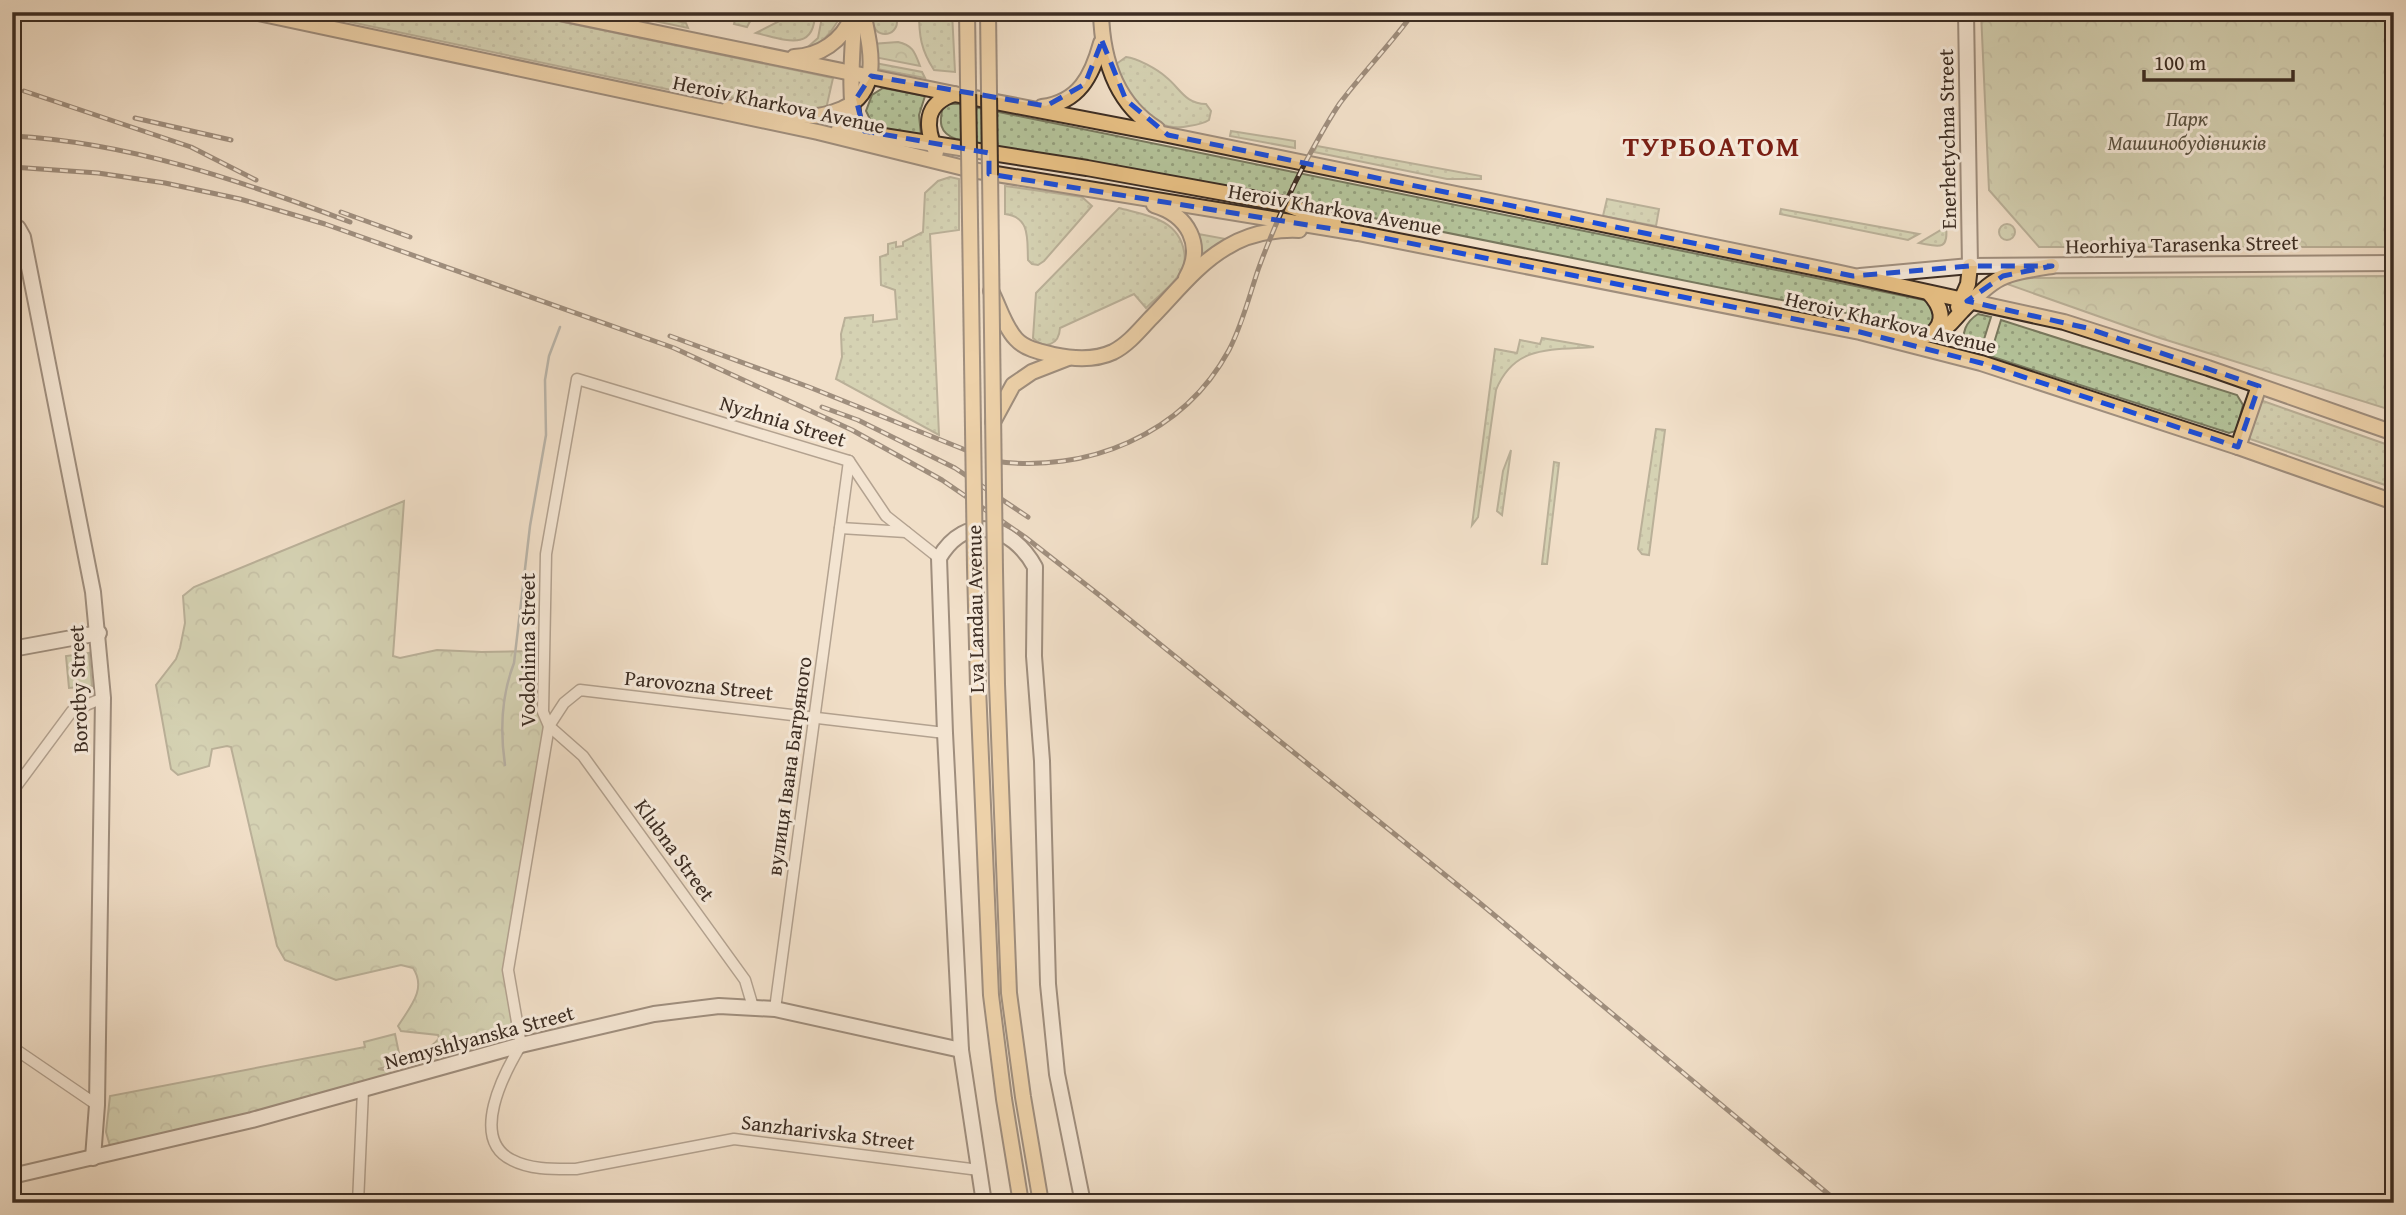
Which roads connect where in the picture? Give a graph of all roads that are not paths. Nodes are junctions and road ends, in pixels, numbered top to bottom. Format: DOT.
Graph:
graph roads {
  1 [pos="254,12"];
  2 [pos="555,12"];
  3 [pos="855,12"];
  4 [pos="863,12"];
  5 [pos="967,12"];
  6 [pos="988,12"];
  7 [pos="1101,12"];
  8 [pos="1966,12"];
  9 [pos="1101,41"];
  10 [pos="774,57"];
  11 [pos="860,74"];
  12 [pos="954,94"];
  13 [pos="855,101"];
  14 [pos="1032,108"];
  15 [pos="713,110"];
  16 [pos="930,128"];
  17 [pos="1168,135"];
  18 [pos="866,136"];
  19 [pos="933,144"];
  20 [pos="953,147"];
  21 [pos="957,167"];
  22 [pos="1101,190"];
  23 [pos="15,227"];
  24 [pos="1358,233"];
  25 [pos="2394,263"];
  26 [pos="1970,265"];
  27 [pos="2052,266"];
  28 [pos="1853,276"];
  29 [pos="1180,288"];
  30 [pos="990,291"];
  31 [pos="1929,293"];
  32 [pos="1966,301"];
  33 [pos="1860,332"];
  34 [pos="1929,335"];
  35 [pos="1068,357"];
  36 [pos="577,379"];
  37 [pos="2259,386"];
  38 [pos="993,422"];
  39 [pos="2394,433"];
  40 [pos="2238,447"];
  41 [pos="849,461"];
  42 [pos="2394,502"];
  43 [pos="841,528"];
  44 [pos="906,532"];
  45 [pos="939,558"];
  46 [pos="99,634"];
  47 [pos="12,649"];
  48 [pos="103,698"];
  49 [pos="815,717"];
  50 [pos="549,726"];
  51 [pos="945,733"];
  52 [pos="12,792"];
  53 [pos="753,1007"];
  54 [pos="775,1009"];
  55 [pos="521,1045"];
  56 [pos="12,1047"];
  57 [pos="961,1050"];
  58 [pos="363,1090"];
  59 [pos="97,1105"];
  60 [pos="93,1158"];
  61 [pos="979,1170"];
  62 [pos="12,1176"];
  63 [pos="358,1203"];
  64 [pos="984,1203"];
  65 [pos="1021,1203"];
  66 [pos="1041,1203"];
  67 [pos="1083,1203"];
  1 -- 15 [label="main road, Heroiv Kharkova Avenue"];
  2 -- 10 [label="main road, Heroiv Kharkova Avenue"];
  3 -- 10 [label="main road"];
  3 -- 11 [label="main road"];
  4 -- 11 [label="main road"];
  5 -- 65 [label="main road, Lva Landau Avenue, bridge"];
  6 -- 30 [label="main road, Lva Landau Avenue, bridge"];
  7 -- 9 [label="main road"];
  8 -- 26 [label="street, Enerhetychna Street"];
  9 -- 14 [label="main road"];
  9 -- 17 [label="main road"];
  10 -- 11 [label="main road, Heroiv Kharkova Avenue"];
  11 -- 12 [label="main road, Heroiv Kharkova Avenue"];
  11 -- 13 [label="main road"];
  12 -- 14 [label="main road, Heroiv Kharkova Avenue"];
  12 -- 16 [label="main road"];
  13 -- 15 [label="main road"];
  13 -- 18 [label="main road"];
  14 -- 17 [label="main road, Heroiv Kharkova Avenue"];
  15 -- 18 [label="main road, Heroiv Kharkova Avenue"];
  15 -- 18 [label="main road"];
  16 -- 19 [label="main road"];
  16 -- 20 [label="main road"];
  17 -- 28 [label="main road, Heroiv Kharkova Avenue"];
  18 -- 19 [label="main road"];
  18 -- 21 [label="main road, Heroiv Kharkova Avenue"];
  19 -- 20 [label="main road"];
  19 -- 21 [label="main road"];
  20 -- 24 [label="main road"];
  21 -- 22 [label="main road, Heroiv Kharkova Avenue"];
  22 -- 24 [label="main road, Heroiv Kharkova Avenue"];
  22 -- 29 [label="main road"];
  23 -- 46 [label="street, Borotby Street"];
  24 -- 29 [label="main road"];
  24 -- 33 [label="main road, Heroiv Kharkova Avenue"];
  25 -- 27 [label="street, Heorhiya Tarasenka Street"];
  26 -- 27 [label="street, Heorhiya Tarasenka Street"];
  26 -- 28 [label="street, Heorhiya Tarasenka Street"];
  26 -- 32 [label="main road"];
  27 -- 32 [label="main road"];
  28 -- 31 [label="main road, Heroiv Kharkova Avenue"];
  29 -- 35 [label="main road"];
  30 -- 35 [label="main road"];
  30 -- 38 [label="main road, Lva Landau Avenue, bridge"];
  31 -- 32 [label="main road, Heroiv Kharkova Avenue"];
  31 -- 34 [label="main road"];
  32 -- 34 [label="main road"];
  32 -- 37 [label="main road, Heroiv Kharkova Avenue"];
  33 -- 34 [label="main road"];
  33 -- 40 [label="main road, Heroiv Kharkova Avenue"];
  35 -- 38 [label="main road"];
  36 -- 41 [label="street, Nyzhnia Street"];
  36 -- 50 [label="street, Vodohinna Street"];
  37 -- 39 [label="main road, Heroiv Kharkova Avenue"];
  37 -- 40 [label="main road"];
  38 -- 66 [label="main road, Lva Landau Avenue, bridge"];
  40 -- 42 [label="main road, Heroiv Kharkova Avenue"];
  41 -- 43 [label="street, вулиця Івана Багряного"];
  41 -- 44 [label="street, Nyzhnia Street"];
  43 -- 44 [label="street"];
  43 -- 49 [label="street, вулиця Івана Багряного"];
  44 -- 45 [label="street, Nyzhnia Street"];
  45 -- 51 [label="street"];
  45 -- 67 [label="street"];
  46 -- 47 [label="street"];
  46 -- 48 [label="street, Borotby Street"];
  48 -- 52 [label="street"];
  48 -- 59 [label="street, Borotby Street"];
  49 -- 50 [label="street, Parovozna Street"];
  49 -- 51 [label="street, Parovozna Street"];
  49 -- 54 [label="street, вулиця Івана Багряного"];
  50 -- 53 [label="street, Klubna Street"];
  50 -- 55 [label="street, Vodohinna Street"];
  51 -- 57 [label="street"];
  53 -- 54 [label="street, Nemyshlyanska Street"];
  53 -- 55 [label="street, Nemyshlyanska Street"];
  54 -- 57 [label="street, Nemyshlyanska Street"];
  55 -- 58 [label="street, Nemyshlyanska Street"];
  55 -- 61 [label="street, Sanzharivska Street"];
  56 -- 59 [label="street"];
  57 -- 61 [label="street"];
  58 -- 60 [label="street, Nemyshlyanska Street"];
  58 -- 63 [label="street"];
  59 -- 60 [label="street, Borotby Street"];
  60 -- 62 [label="street, Nemyshlyanska Street"];
  61 -- 64 [label="street"];
}
